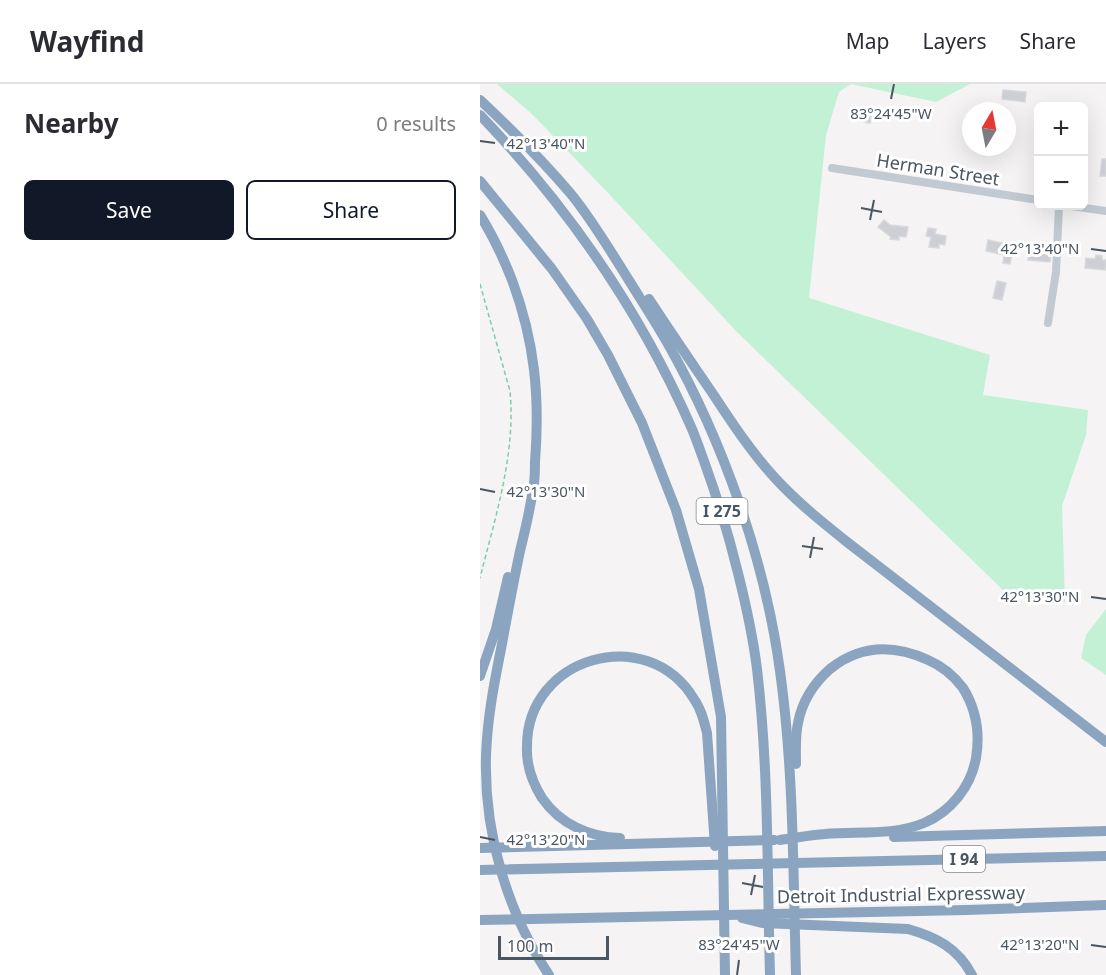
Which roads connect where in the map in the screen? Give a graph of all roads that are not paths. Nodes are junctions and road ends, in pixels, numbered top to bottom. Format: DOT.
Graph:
graph roads {
  1 [pos="480,100"];
  2 [pos="480,115"];
  3 [pos="832,168"];
  4 [pos="480,181"];
  5 [pos="1034,199"];
  6 [pos="1088,208"];
  7 [pos="1059,210"];
  8 [pos="1106,211"];
  9 [pos="480,215"];
  10 [pos="605,242"];
  11 [pos="1048,323"];
  12 [pos="535,463"];
  13 [pos="480,676"];
  14 [pos="1106,742"];
  15 [pos="1106,831"];
  16 [pos="825,837"];
  17 [pos="692,841"];
  18 [pos="480,848"];
  19 [pos="1106,856"];
  20 [pos="722,857"];
  21 [pos="480,870"];
  22 [pos="793,875"];
  23 [pos="1106,905"];
  24 [pos="730,915"];
  25 [pos="480,921"];
  26 [pos="796,972"];
  27 [pos="549,975"];
  28 [pos="725,975"];
  29 [pos="770,975"];
  30 [pos="972,975"];
  1 -- 10 [label="highway"];
  2 -- 29 [label="highway, I 275"];
  3 -- 5 [label="street, Herman Street"];
  4 -- 20 [label="highway, I 275"];
  6 -- 8 [label="street"];
  7 -- 11 [label="street"];
  9 -- 12 [label="highway"];
  10 -- 14 [label="highway"];
  10 -- 22 [label="highway"];
  12 -- 13 [label="highway"];
  12 -- 27 [label="highway"];
  15 -- 16 [label="highway"];
  16 -- 17 [label="highway"];
  16 -- 22 [label="highway"];
  17 -- 18 [label="highway"];
  17 -- 20 [label="highway"];
  19 -- 21 [label="highway, Detroit Industrial Expressway / I 94"];
  20 -- 28 [label="highway, I 275"];
  22 -- 26 [label="highway"];
  23 -- 24 [label="highway, Detroit Industrial Expressway"];
  24 -- 25 [label="highway, Detroit Industrial Expressway"];
  24 -- 30 [label="highway"];
}
